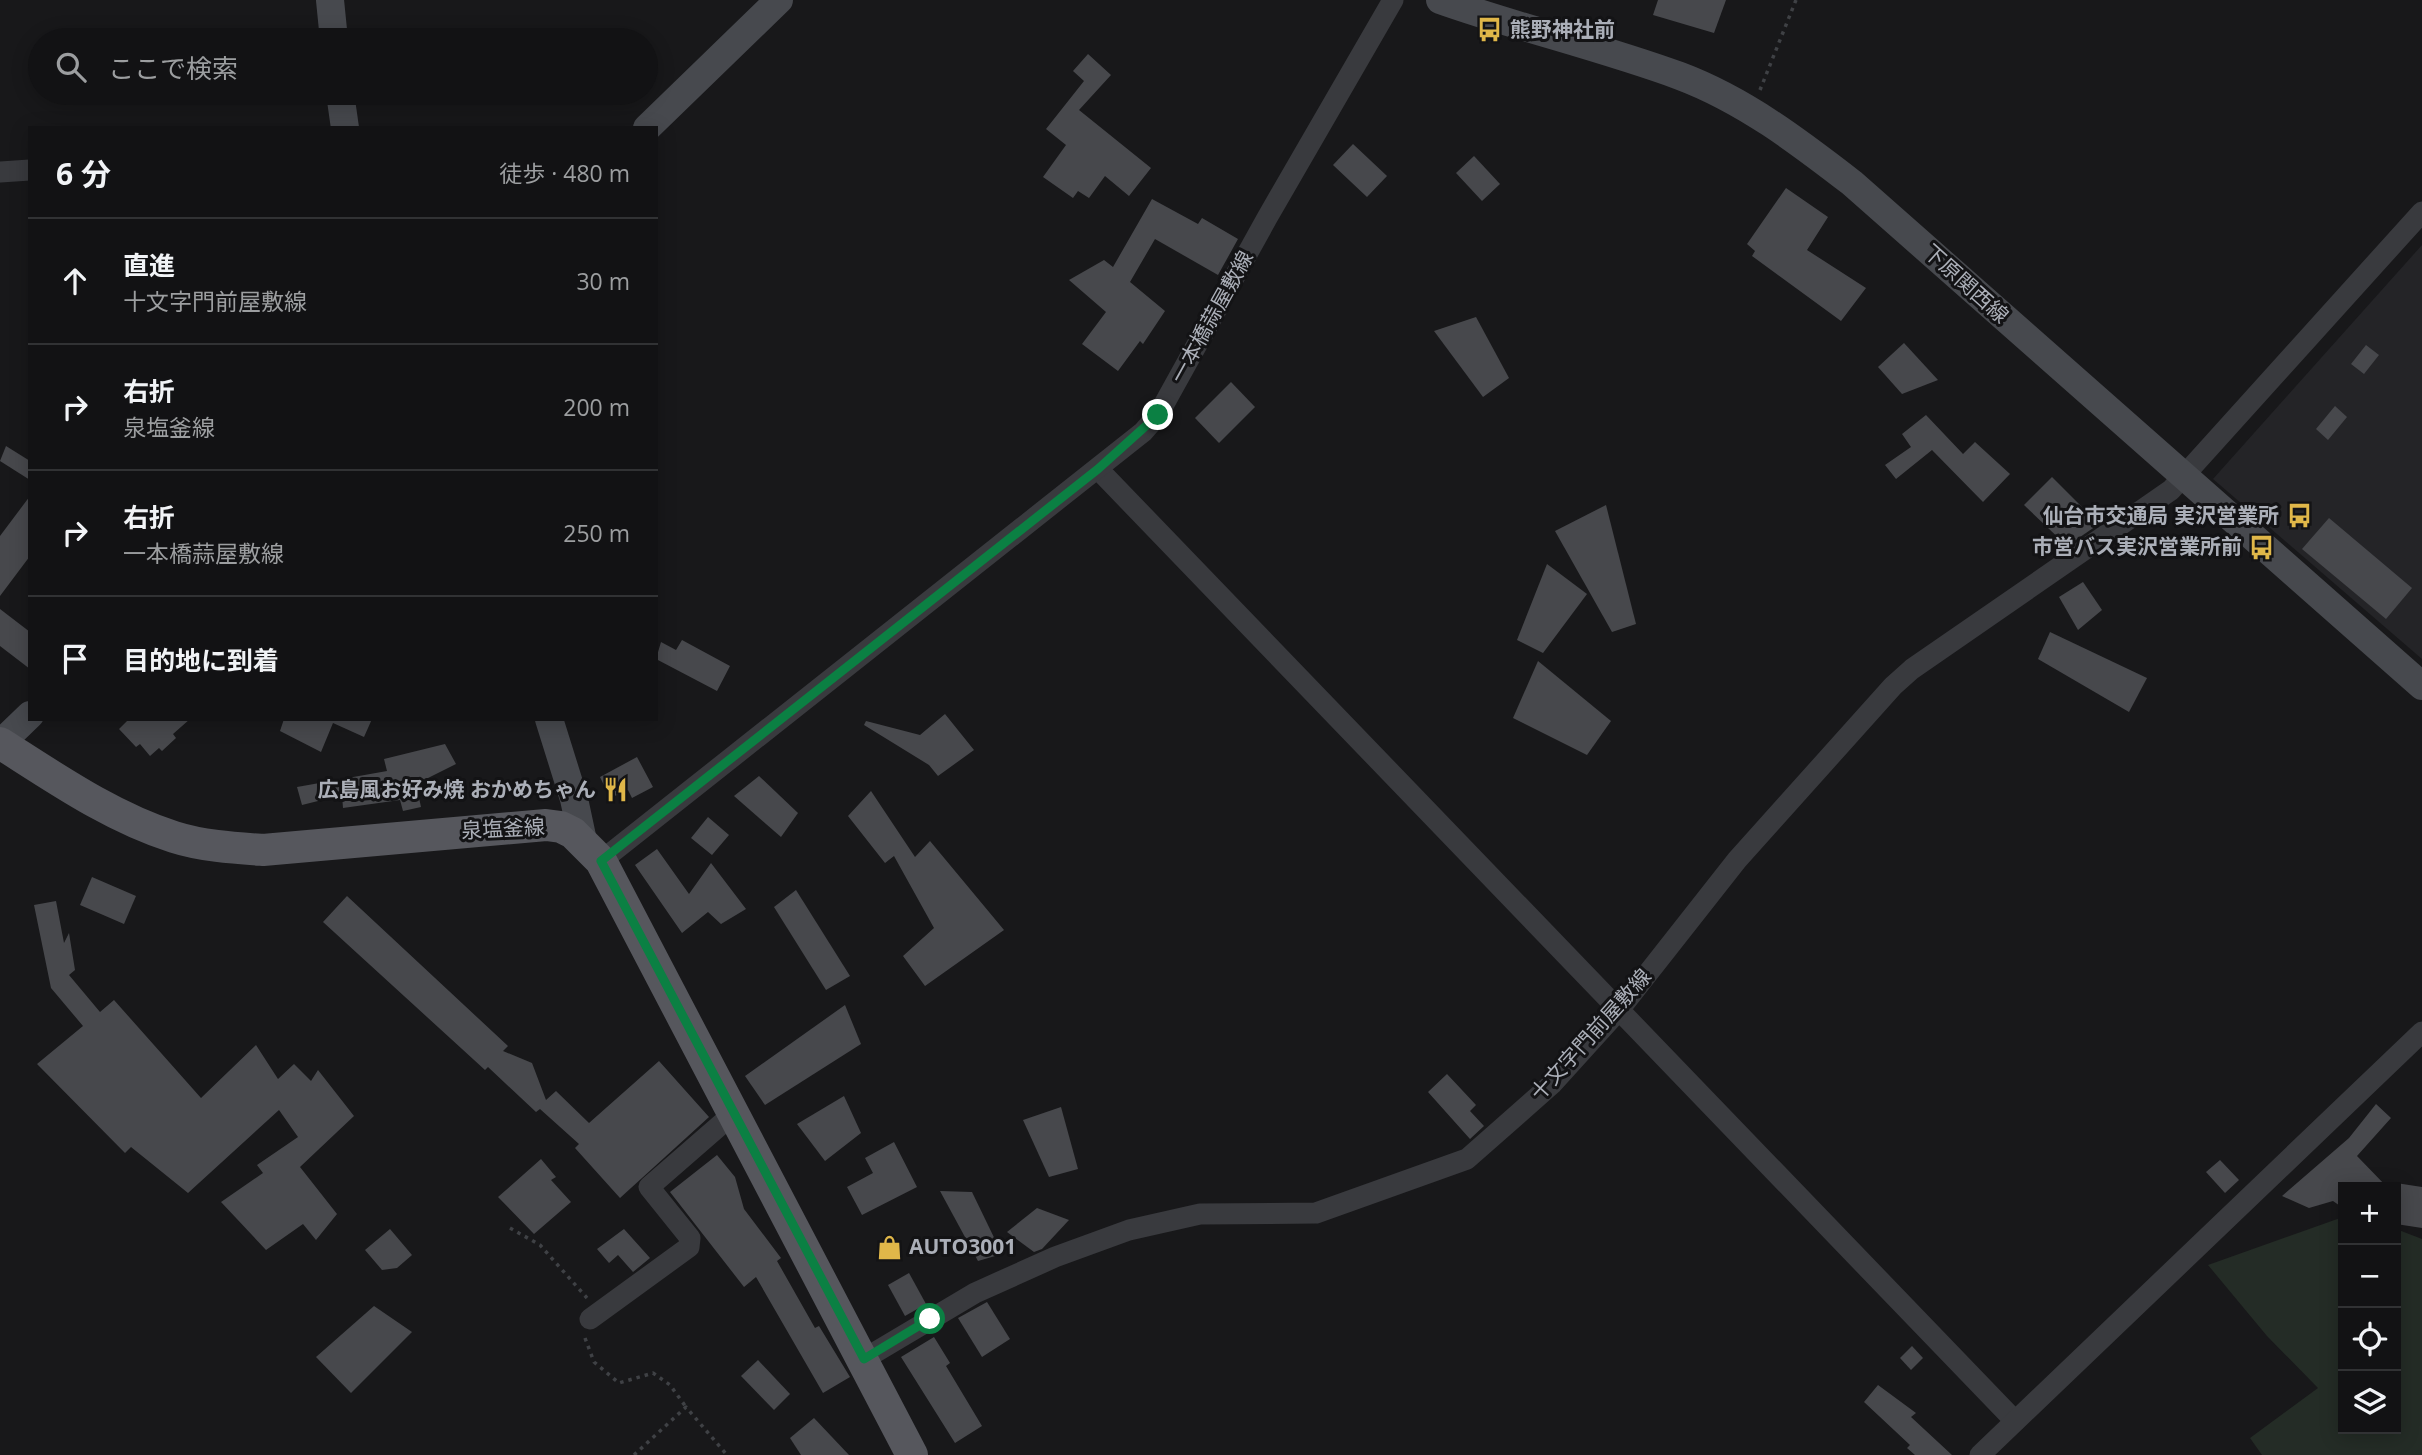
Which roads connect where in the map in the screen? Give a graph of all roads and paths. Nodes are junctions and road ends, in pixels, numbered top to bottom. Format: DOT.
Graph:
graph roads {
  1 [pos="330,0"];
  2 [pos="779,0"];
  3 [pos="1393,0"];
  4 [pos="1440,0"];
  5 [pos="1796,0"];
  6 [pos="333,28"];
  7 [pos="342,105"];
  8 [pos="1751,111"];
  9 [pos="345,126"];
  10 [pos="649,126"];
  11 [pos="28,170"];
  12 [pos="0,172"];
  13 [pos="2422,212"];
  14 [pos="1098,469"];
  15 [pos="2183,477"];
  16 [pos="2422,686"];
  17 [pos="28,717"];
  18 [pos="551,721"];
  19 [pos="0,743"];
  20 [pos="592,851"];
  21 [pos="1619,1010"];
  22 [pos="2422,1032"];
  23 [pos="734,1113"];
  24 [pos="590,1320"];
  25 [pos="864,1359"];
  26 [pos="2015,1421"];
  27 [pos="634,1455"];
  28 [pos="727,1455"];
  29 [pos="912,1455"];
  30 [pos="1980,1455"];
  1 -- 6 [label="street"];
  2 -- 10 [label="street"];
  3 -- 14 [label="street, 一本橋蒜屋敷線"];
  4 -- 8 [label="street, 下原関西線"];
  5 -- 8 [label="path"];
  7 -- 9 [label="street"];
  8 -- 15 [label="street, 下原関西線"];
  11 -- 12 [label="street"];
  13 -- 15 [label="street, 十文字門前屋敷線"];
  14 -- 20 [label="street, 一本橋蒜屋敷線"];
  14 -- 21 [label="street"];
  15 -- 16 [label="street, 下原関西線"];
  15 -- 21 [label="street, 十文字門前屋敷線"];
  17 -- 19 [label="street"];
  18 -- 20 [label="street"];
  19 -- 20 [label="main road, 泉塩釜線"];
  20 -- 23 [label="main road"];
  21 -- 25 [label="street, 十文字門前屋敷線"];
  21 -- 26 [label="street"];
  22 -- 26 [label="street"];
  23 -- 24 [label="street"];
  23 -- 25 [label="main road"];
  25 -- 29 [label="main road"];
  26 -- 30 [label="street"];
  27 -- 28 [label="path"];
}
